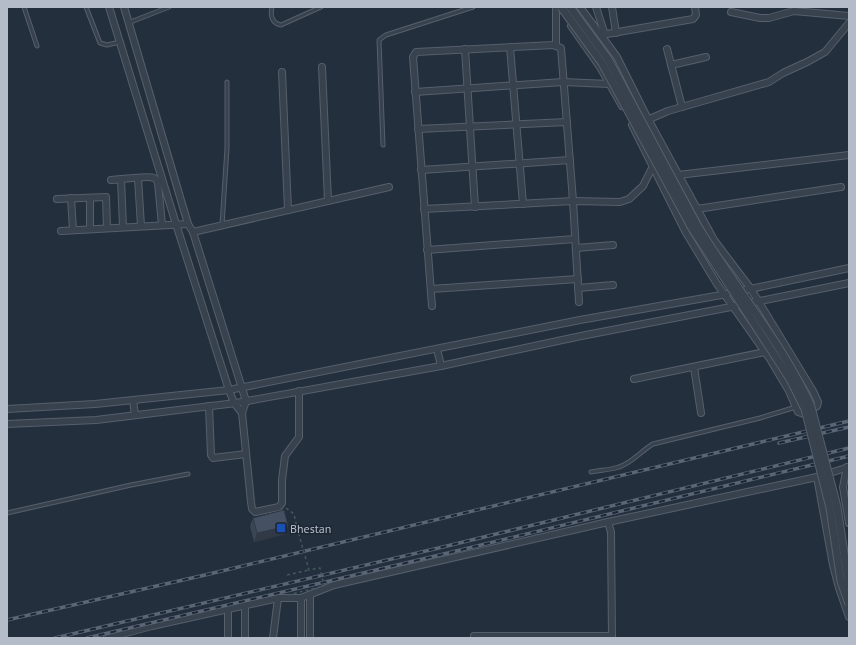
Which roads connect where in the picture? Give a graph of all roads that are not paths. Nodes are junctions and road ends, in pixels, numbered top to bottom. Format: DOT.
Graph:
graph roads {
  1 [pos="24,7"];
  2 [pos="86,7"];
  3 [pos="109,7"];
  4 [pos="124,7"];
  5 [pos="169,7"];
  6 [pos="272,7"];
  7 [pos="321,7"];
  8 [pos="473,7"];
  9 [pos="557,7"];
  10 [pos="562,7"];
  11 [pos="570,7"];
  12 [pos="580,7"];
  13 [pos="596,7"];
  14 [pos="612,7"];
  15 [pos="695,7"];
  16 [pos="731,12"];
  17 [pos="849,16"];
  18 [pos="849,23"];
  19 [pos="128,24"];
  20 [pos="616,33"];
  21 [pos="603,35"];
  22 [pos="120,42"];
  23 [pos="36,46"];
  24 [pos="556,46"];
  25 [pos="510,47"];
  26 [pos="465,49"];
  27 [pos="667,49"];
  28 [pos="706,57"];
  29 [pos="671,65"];
  30 [pos="141,67"];
  31 [pos="322,68"];
  32 [pos="129,71"];
  33 [pos="282,72"];
  34 [pos="227,82"];
  35 [pos="563,82"];
  36 [pos="609,84"];
  37 [pos="514,85"];
  38 [pos="468,88"];
  39 [pos="415,92"];
  40 [pos="682,107"];
  41 [pos="648,120"];
  42 [pos="566,122"];
  43 [pos="517,124"];
  44 [pos="470,127"];
  45 [pos="633,127"];
  46 [pos="418,129"];
  47 [pos="383,144"];
  48 [pos="849,155"];
  49 [pos="570,160"];
  50 [pos="520,164"];
  51 [pos="653,166"];
  52 [pos="473,167"];
  53 [pos="421,170"];
  54 [pos="678,175"];
  55 [pos="138,178"];
  56 [pos="121,179"];
  57 [pos="111,180"];
  58 [pos="389,187"];
  59 [pos="841,187"];
  60 [pos="71,198"];
  61 [pos="90,198"];
  62 [pos="57,199"];
  63 [pos="328,201"];
  64 [pos="573,201"];
  65 [pos="524,204"];
  66 [pos="475,207"];
  67 [pos="424,209"];
  68 [pos="697,209"];
  69 [pos="288,210"];
  70 [pos="176,224"];
  71 [pos="188,224"];
  72 [pos="162,225"];
  73 [pos="222,225"];
  74 [pos="141,226"];
  75 [pos="123,227"];
  76 [pos="107,228"];
  77 [pos="90,229"];
  78 [pos="73,230"];
  79 [pos="61,231"];
  80 [pos="193,232"];
  81 [pos="575,239"];
  82 [pos="613,245"];
  83 [pos="576,248"];
  84 [pos="427,250"];
  85 [pos="849,268"];
  86 [pos="578,279"];
  87 [pos="849,283"];
  88 [pos="613,285"];
  89 [pos="578,288"];
  90 [pos="431,289"];
  91 [pos="751,289"];
  92 [pos="724,295"];
  93 [pos="758,301"];
  94 [pos="579,302"];
  95 [pos="432,306"];
  96 [pos="733,306"];
  97 [pos="437,349"];
  98 [pos="765,352"];
  99 [pos="441,366"];
  100 [pos="694,366"];
  101 [pos="634,379"];
  102 [pos="242,387"];
  103 [pos="229,390"];
  104 [pos="300,391"];
  105 [pos="133,400"];
  106 [pos="246,401"];
  107 [pos="234,403"];
  108 [pos="209,406"];
  109 [pos="796,407"];
  110 [pos="7,409"];
  111 [pos="242,413"];
  112 [pos="701,413"];
  113 [pos="135,415"];
  114 [pos="7,424"];
  115 [pos="246,454"];
  116 [pos="848,467"];
  117 [pos="591,472"];
  118 [pos="188,474"];
  119 [pos="817,477"];
  120 [pos="7,513"];
  121 [pos="608,522"];
  122 [pos="849,523"];
  123 [pos="849,586"];
  124 [pos="310,596"];
  125 [pos="278,598"];
  126 [pos="301,598"];
  127 [pos="849,604"];
  128 [pos="245,606"];
  129 [pos="228,610"];
  130 [pos="849,617"];
  131 [pos="474,636"];
  132 [pos="553,637"];
  133 [pos="612,637"];
  134 [pos="108,638"];
  135 [pos="228,638"];
  136 [pos="245,638"];
  137 [pos="273,638"];
  138 [pos="301,638"];
  139 [pos="310,638"];
  1 -- 23 [label="lane"];
  2 -- 22 [label="lane"];
  3 -- 22 [label="street"];
  4 -- 19 [label="street"];
  5 -- 19 [label="lane"];
  6 -- 7 [label="lane"];
  8 -- 47 [label="lane"];
  9 -- 24 [label="street"];
  9 -- 36 [label="street"];
  10 -- 127 [label="street, bridge"];
  11 -- 123 [label="street, bridge"];
  12 -- 21 [label="street"];
  13 -- 21 [label="street"];
  14 -- 20 [label="street"];
  15 -- 20 [label="street"];
  16 -- 17 [label="street"];
  18 -- 40 [label="street"];
  19 -- 30 [label="street"];
  20 -- 21 [label="street"];
  21 -- 41 [label="street"];
  22 -- 32 [label="street"];
  24 -- 25 [label="street"];
  24 -- 35 [label="street"];
  25 -- 26 [label="street"];
  25 -- 37 [label="street"];
  26 -- 38 [label="street"];
  26 -- 39 [label="street"];
  27 -- 29 [label="street"];
  28 -- 29 [label="street"];
  29 -- 40 [label="street"];
  30 -- 32 [label="street"];
  30 -- 71 [label="street"];
  31 -- 63 [label="street"];
  32 -- 70 [label="street"];
  33 -- 69 [label="street"];
  34 -- 73 [label="lane"];
  35 -- 36 [label="street"];
  35 -- 37 [label="street"];
  35 -- 42 [label="street"];
  36 -- 45 [label="street"];
  37 -- 38 [label="street"];
  37 -- 43 [label="street"];
  38 -- 39 [label="street"];
  38 -- 44 [label="street"];
  39 -- 46 [label="street"];
  40 -- 41 [label="street"];
  41 -- 45 [label="street"];
  41 -- 54 [label="street"];
  42 -- 43 [label="street"];
  42 -- 49 [label="street"];
  43 -- 44 [label="street"];
  43 -- 50 [label="street"];
  44 -- 46 [label="street"];
  44 -- 52 [label="street"];
  45 -- 51 [label="street"];
  46 -- 53 [label="street"];
  48 -- 54 [label="street"];
  49 -- 50 [label="street"];
  49 -- 64 [label="street"];
  50 -- 52 [label="street"];
  50 -- 65 [label="street"];
  51 -- 64 [label="street"];
  51 -- 92 [label="street"];
  52 -- 53 [label="street"];
  52 -- 66 [label="street"];
  53 -- 67 [label="street"];
  54 -- 68 [label="street"];
  55 -- 56 [label="street"];
  55 -- 72 [label="street"];
  55 -- 74 [label="street"];
  56 -- 57 [label="street"];
  56 -- 75 [label="street"];
  58 -- 63 [label="street"];
  59 -- 68 [label="street"];
  60 -- 61 [label="street"];
  60 -- 62 [label="street"];
  60 -- 78 [label="street"];
  61 -- 76 [label="street"];
  61 -- 77 [label="street"];
  63 -- 69 [label="street"];
  64 -- 65 [label="street"];
  64 -- 81 [label="street"];
  65 -- 66 [label="street"];
  66 -- 67 [label="street"];
  67 -- 84 [label="street"];
  68 -- 91 [label="street"];
  69 -- 73 [label="street"];
  70 -- 71 [label="street"];
  70 -- 72 [label="street"];
  70 -- 103 [label="street"];
  71 -- 80 [label="street"];
  72 -- 74 [label="street"];
  73 -- 80 [label="street"];
  74 -- 75 [label="street"];
  75 -- 76 [label="street"];
  76 -- 77 [label="street"];
  77 -- 78 [label="street"];
  78 -- 79 [label="street"];
  80 -- 102 [label="street"];
  81 -- 83 [label="street"];
  81 -- 84 [label="street"];
  82 -- 83 [label="street"];
  83 -- 86 [label="street"];
  84 -- 90 [label="street"];
  85 -- 91 [label="street"];
  86 -- 89 [label="street"];
  86 -- 90 [label="street"];
  87 -- 93 [label="street"];
  88 -- 89 [label="street"];
  89 -- 94 [label="street"];
  90 -- 95 [label="street"];
  91 -- 92 [label="street"];
  91 -- 93 [label="street"];
  92 -- 96 [label="street"];
  92 -- 97 [label="street"];
  93 -- 96 [label="street"];
  93 -- 109 [label="street"];
  96 -- 98 [label="street"];
  96 -- 99 [label="street"];
  97 -- 99 [label="street"];
  97 -- 102 [label="street"];
  98 -- 100 [label="street"];
  98 -- 109 [label="street"];
  99 -- 104 [label="street"];
  100 -- 101 [label="street"];
  100 -- 112 [label="street"];
  102 -- 103 [label="street"];
  102 -- 106 [label="street"];
  103 -- 105 [label="street"];
  103 -- 107 [label="street"];
  104 -- 106 [label="street"];
  104 -- 115 [label="street"];
  105 -- 110 [label="street"];
  105 -- 113 [label="street"];
  106 -- 107 [label="street"];
  106 -- 111 [label="street"];
  107 -- 108 [label="street"];
  107 -- 111 [label="street"];
  108 -- 113 [label="street"];
  108 -- 115 [label="street"];
  109 -- 117 [label="lane"];
  111 -- 115 [label="street"];
  113 -- 114 [label="street"];
  116 -- 119 [label="street"];
  116 -- 122 [label="street"];
  118 -- 120 [label="lane"];
  119 -- 121 [label="street"];
  119 -- 130 [label="street"];
  121 -- 124 [label="street"];
  121 -- 133 [label="street"];
  124 -- 126 [label="street"];
  124 -- 139 [label="street"];
  125 -- 126 [label="street"];
  125 -- 128 [label="street"];
  125 -- 137 [label="street"];
  126 -- 138 [label="street"];
  128 -- 129 [label="street"];
  128 -- 136 [label="street"];
  129 -- 134 [label="street"];
  129 -- 135 [label="street"];
  131 -- 132 [label="street"];
  132 -- 133 [label="street"];
}
